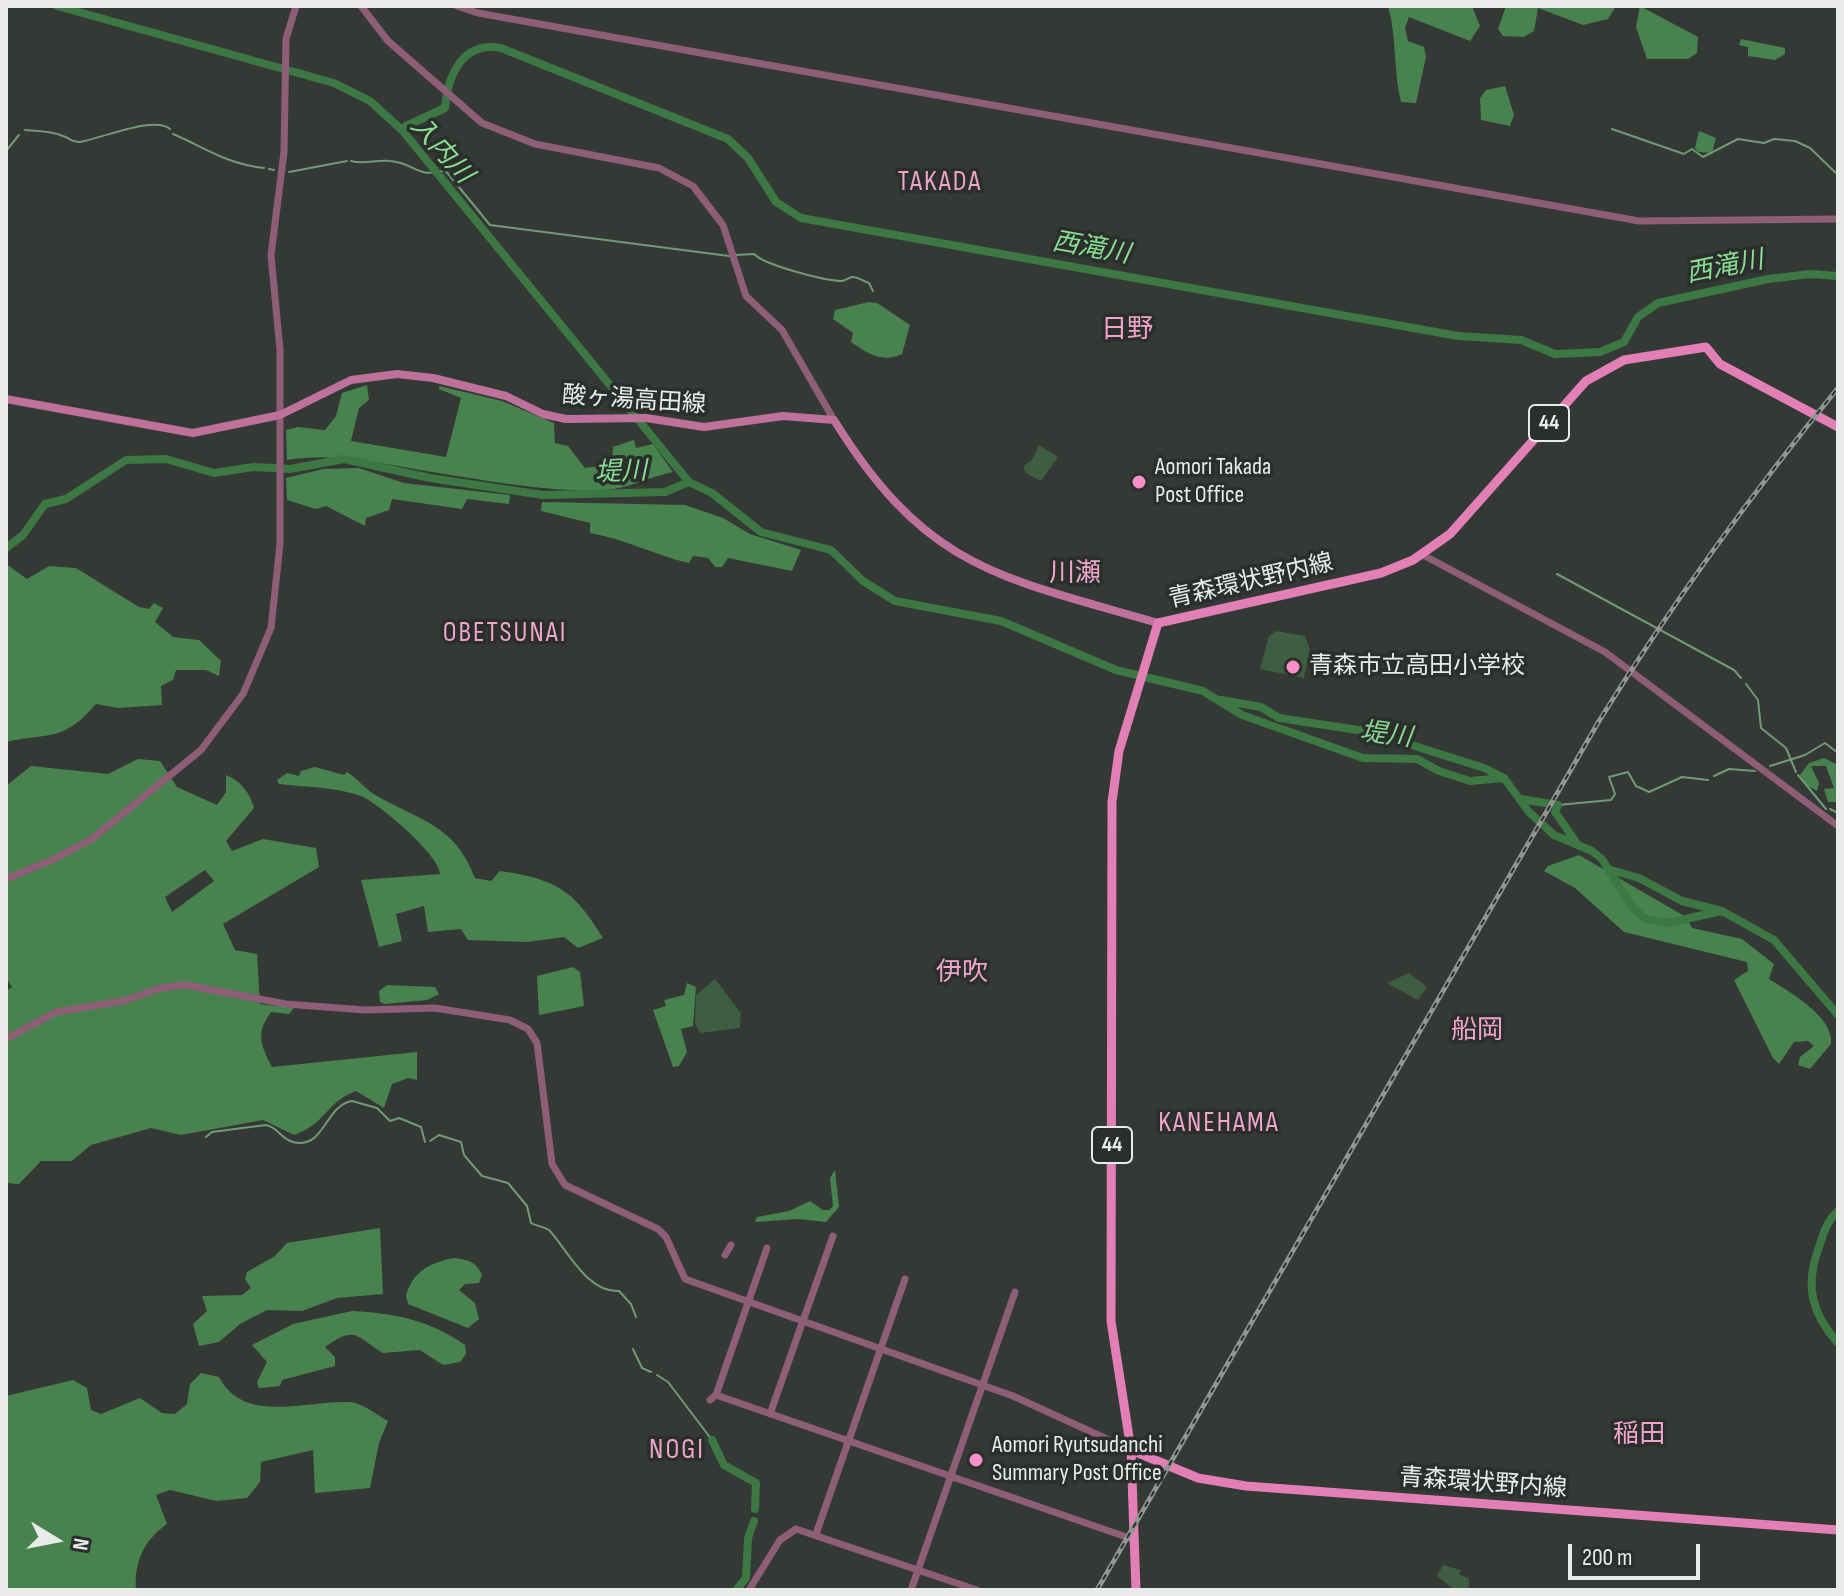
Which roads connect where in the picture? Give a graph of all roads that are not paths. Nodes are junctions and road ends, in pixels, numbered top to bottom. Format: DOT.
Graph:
graph roads {
  1 [pos="296,6"];
  2 [pos="361,6"];
  3 [pos="457,6"];
  4 [pos="1838,219"];
  5 [pos="6,399"];
  6 [pos="280,415"];
  7 [pos="834,420"];
  8 [pos="1838,427"];
  9 [pos="1423,555"];
  10 [pos="1158,623"];
  11 [pos="1838,826"];
  12 [pos="6,879"];
  13 [pos="6,1039"];
  14 [pos="833,1236"];
  15 [pos="731,1245"];
  16 [pos="767,1248"];
  17 [pos="725,1255"];
  18 [pos="905,1279"];
  19 [pos="1015,1292"];
  20 [pos="747,1304"];
  21 [pos="803,1323"];
  22 [pos="880,1350"];
  23 [pos="982,1386"];
  24 [pos="770,1414"];
  25 [pos="849,1441"];
  26 [pos="1131,1450"];
  27 [pos="951,1476"];
  28 [pos="1838,1530"];
  29 [pos="816,1534"];
  30 [pos="1135,1540"];
  31 [pos="918,1570"];
  32 [pos="749,1590"];
  33 [pos="911,1590"];
  34 [pos="977,1590"];
  35 [pos="1136,1590"];
  1 -- 6 [label="street"];
  2 -- 7 [label="street"];
  3 -- 4 [label="street"];
  5 -- 6 [label="main road, 酸ヶ湯高田線"];
  6 -- 7 [label="main road, 酸ヶ湯高田線"];
  6 -- 12 [label="street"];
  7 -- 10 [label="main road"];
  8 -- 9 [label="main road, 青森環状野内線 / 44"];
  9 -- 10 [label="main road, 青森環状野内線 / 44"];
  9 -- 11 [label="street"];
  10 -- 26 [label="main road, 青森環状野内線 / 44"];
  13 -- 20 [label="street"];
  14 -- 21 [label="street"];
  15 -- 17 [label="street"];
  16 -- 20 [label="street"];
  18 -- 22 [label="street"];
  19 -- 23 [label="street"];
  20 -- 21 [label="street"];
  20 -- 24 [label="street"];
  21 -- 22 [label="street"];
  21 -- 24 [label="street"];
  22 -- 23 [label="street"];
  22 -- 25 [label="street"];
  23 -- 26 [label="street"];
  23 -- 27 [label="street"];
  24 -- 25 [label="street"];
  25 -- 27 [label="street"];
  25 -- 29 [label="street"];
  26 -- 28 [label="main road, 青森環状野内線"];
  26 -- 30 [label="main road, 青森環状野内線 / 44"];
  27 -- 30 [label="street"];
  27 -- 31 [label="street"];
  29 -- 31 [label="street"];
  29 -- 32 [label="street"];
  30 -- 35 [label="main road, 青森環状野内線 / 44"];
  31 -- 33 [label="street"];
  31 -- 34 [label="street"];
}
